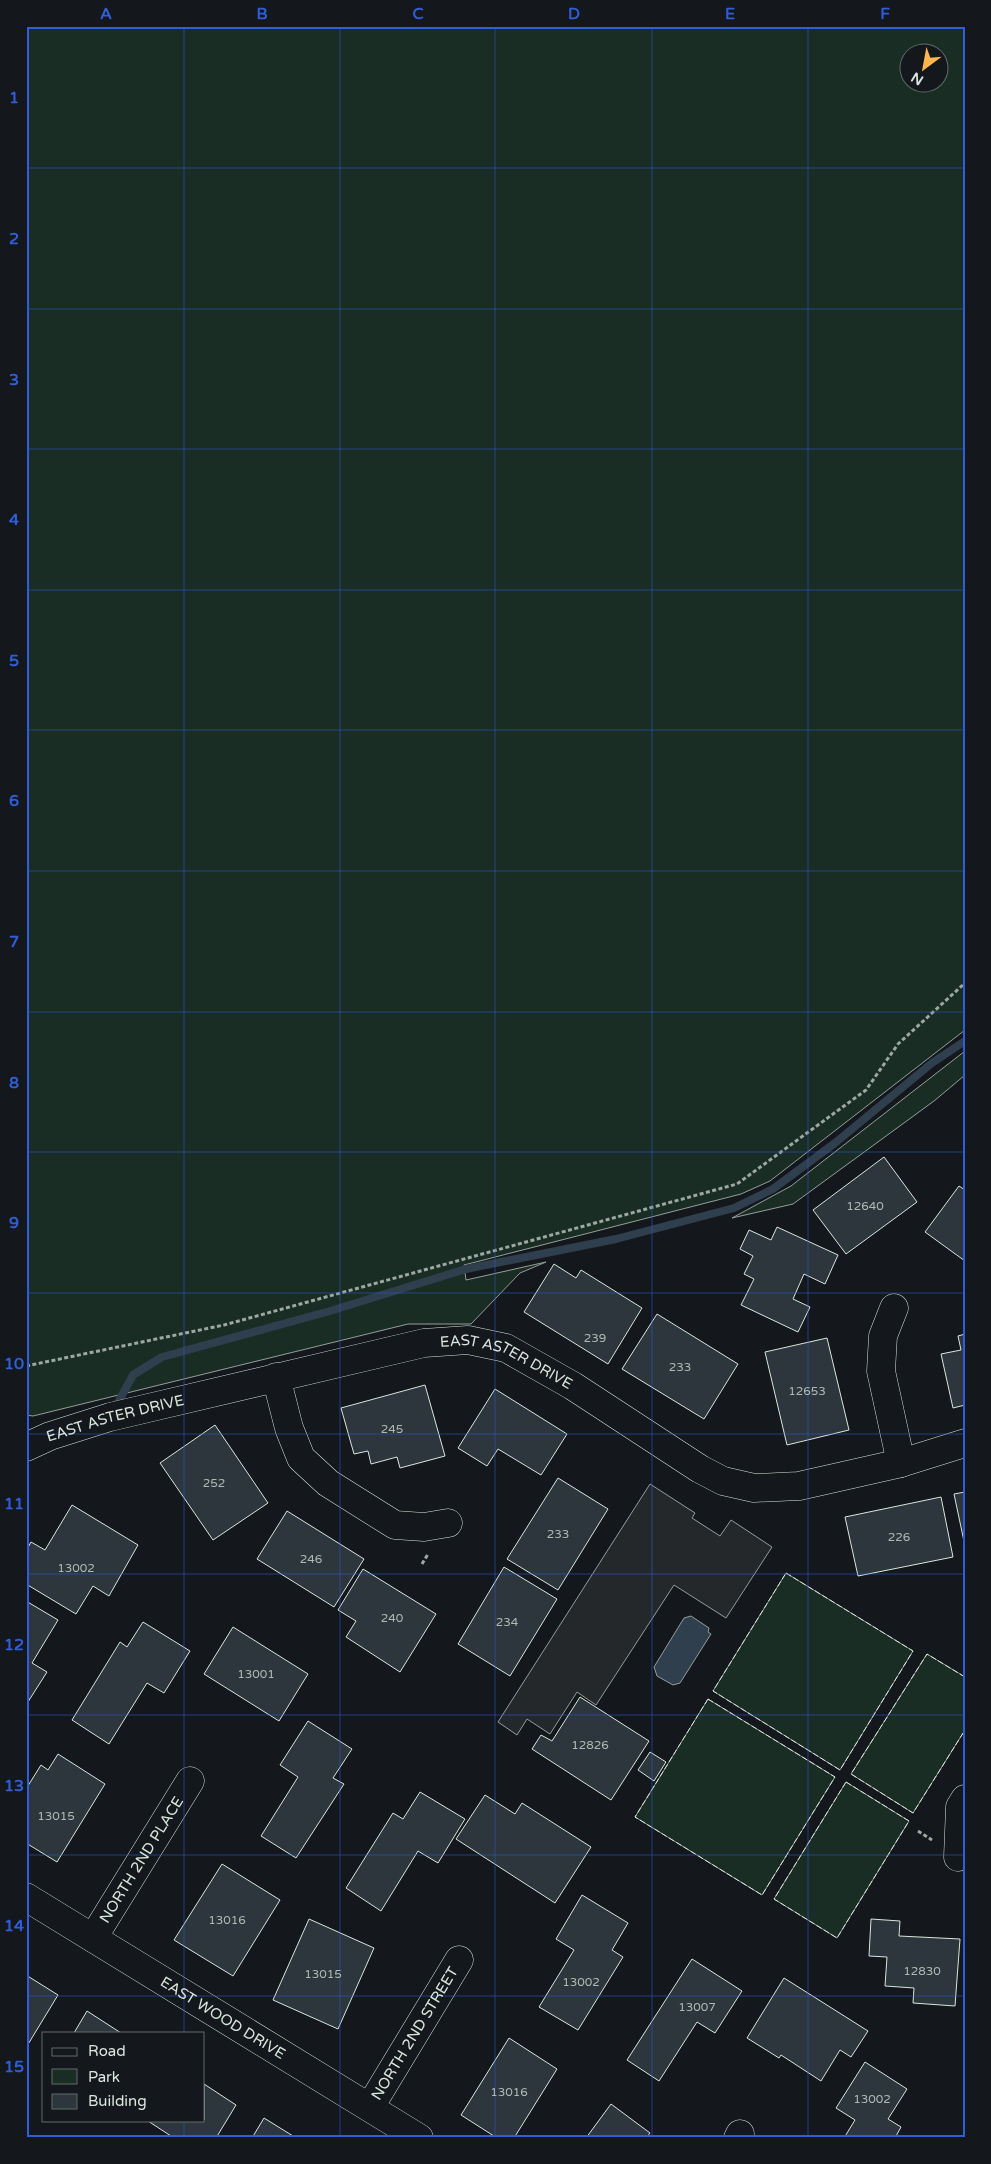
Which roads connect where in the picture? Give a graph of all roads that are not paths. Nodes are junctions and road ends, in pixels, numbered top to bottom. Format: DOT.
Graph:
graph roads {
  1 [pos="894,1308"];
  2 [pos="276,1377"];
  3 [pos="965,1443"];
  4 [pos="26,1447"];
  5 [pos="901,1463"];
  6 [pos="448,1523"];
  7 [pos="190,1782"];
  8 [pos="965,1799"];
  9 [pos="958,1857"];
  10 [pos="26,1897"];
  11 [pos="93,1938"];
  12 [pos="459,1960"];
  13 [pos="370,2107"];
  14 [pos="420,2138"];
  1 -- 5 [label="street"];
  2 -- 4 [label="street, EAST ASTER DRIVE"];
  2 -- 5 [label="street, EAST ASTER DRIVE"];
  2 -- 6 [label="street"];
  3 -- 5 [label="street, EAST ASTER DRIVE"];
  7 -- 11 [label="street, NORTH 2ND PLACE"];
  8 -- 9 [label="street"];
  10 -- 11 [label="street, EAST WOOD DRIVE"];
  11 -- 13 [label="street, EAST WOOD DRIVE"];
  12 -- 13 [label="street, NORTH 2ND STREET"];
  13 -- 14 [label="street, EAST WOOD DRIVE"];
}
